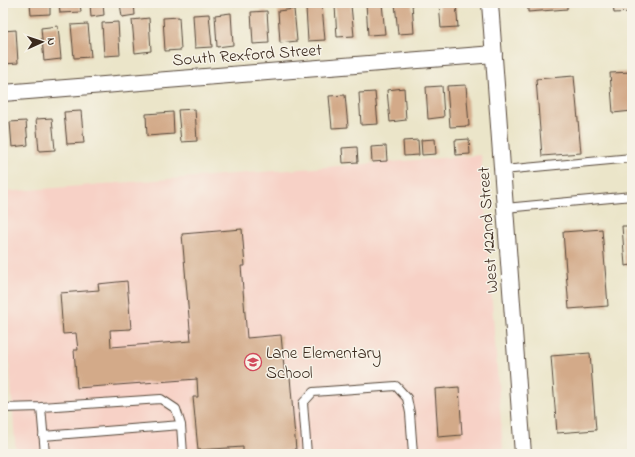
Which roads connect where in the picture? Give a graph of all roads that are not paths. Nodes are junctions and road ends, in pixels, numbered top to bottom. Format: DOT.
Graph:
graph roads {
  1 [pos="490,3"];
  2 [pos="494,54"];
  3 [pos="3,92"];
  4 [pos="632,158"];
  5 [pos="502,170"];
  6 [pos="632,196"];
  7 [pos="505,208"];
  8 [pos="41,407"];
  9 [pos="3,408"];
  10 [pos="181,425"];
  11 [pos="43,436"];
  12 [pos="45,454"];
  13 [pos="184,454"];
  14 [pos="307,454"];
  15 [pos="413,454"];
  16 [pos="523,454"];
  1 -- 2 [label="street, West 122nd Street"];
  2 -- 3 [label="street, South Rexford Street"];
  2 -- 5 [label="street, West 122nd Street"];
  4 -- 5 [label="lane"];
  5 -- 7 [label="street, West 122nd Street"];
  6 -- 7 [label="lane"];
  7 -- 16 [label="street, West 122nd Street"];
  8 -- 9 [label="lane"];
  8 -- 10 [label="lane"];
  8 -- 11 [label="lane"];
  10 -- 11 [label="lane"];
  10 -- 13 [label="lane"];
  11 -- 12 [label="lane"];
  14 -- 15 [label="lane"];
}
